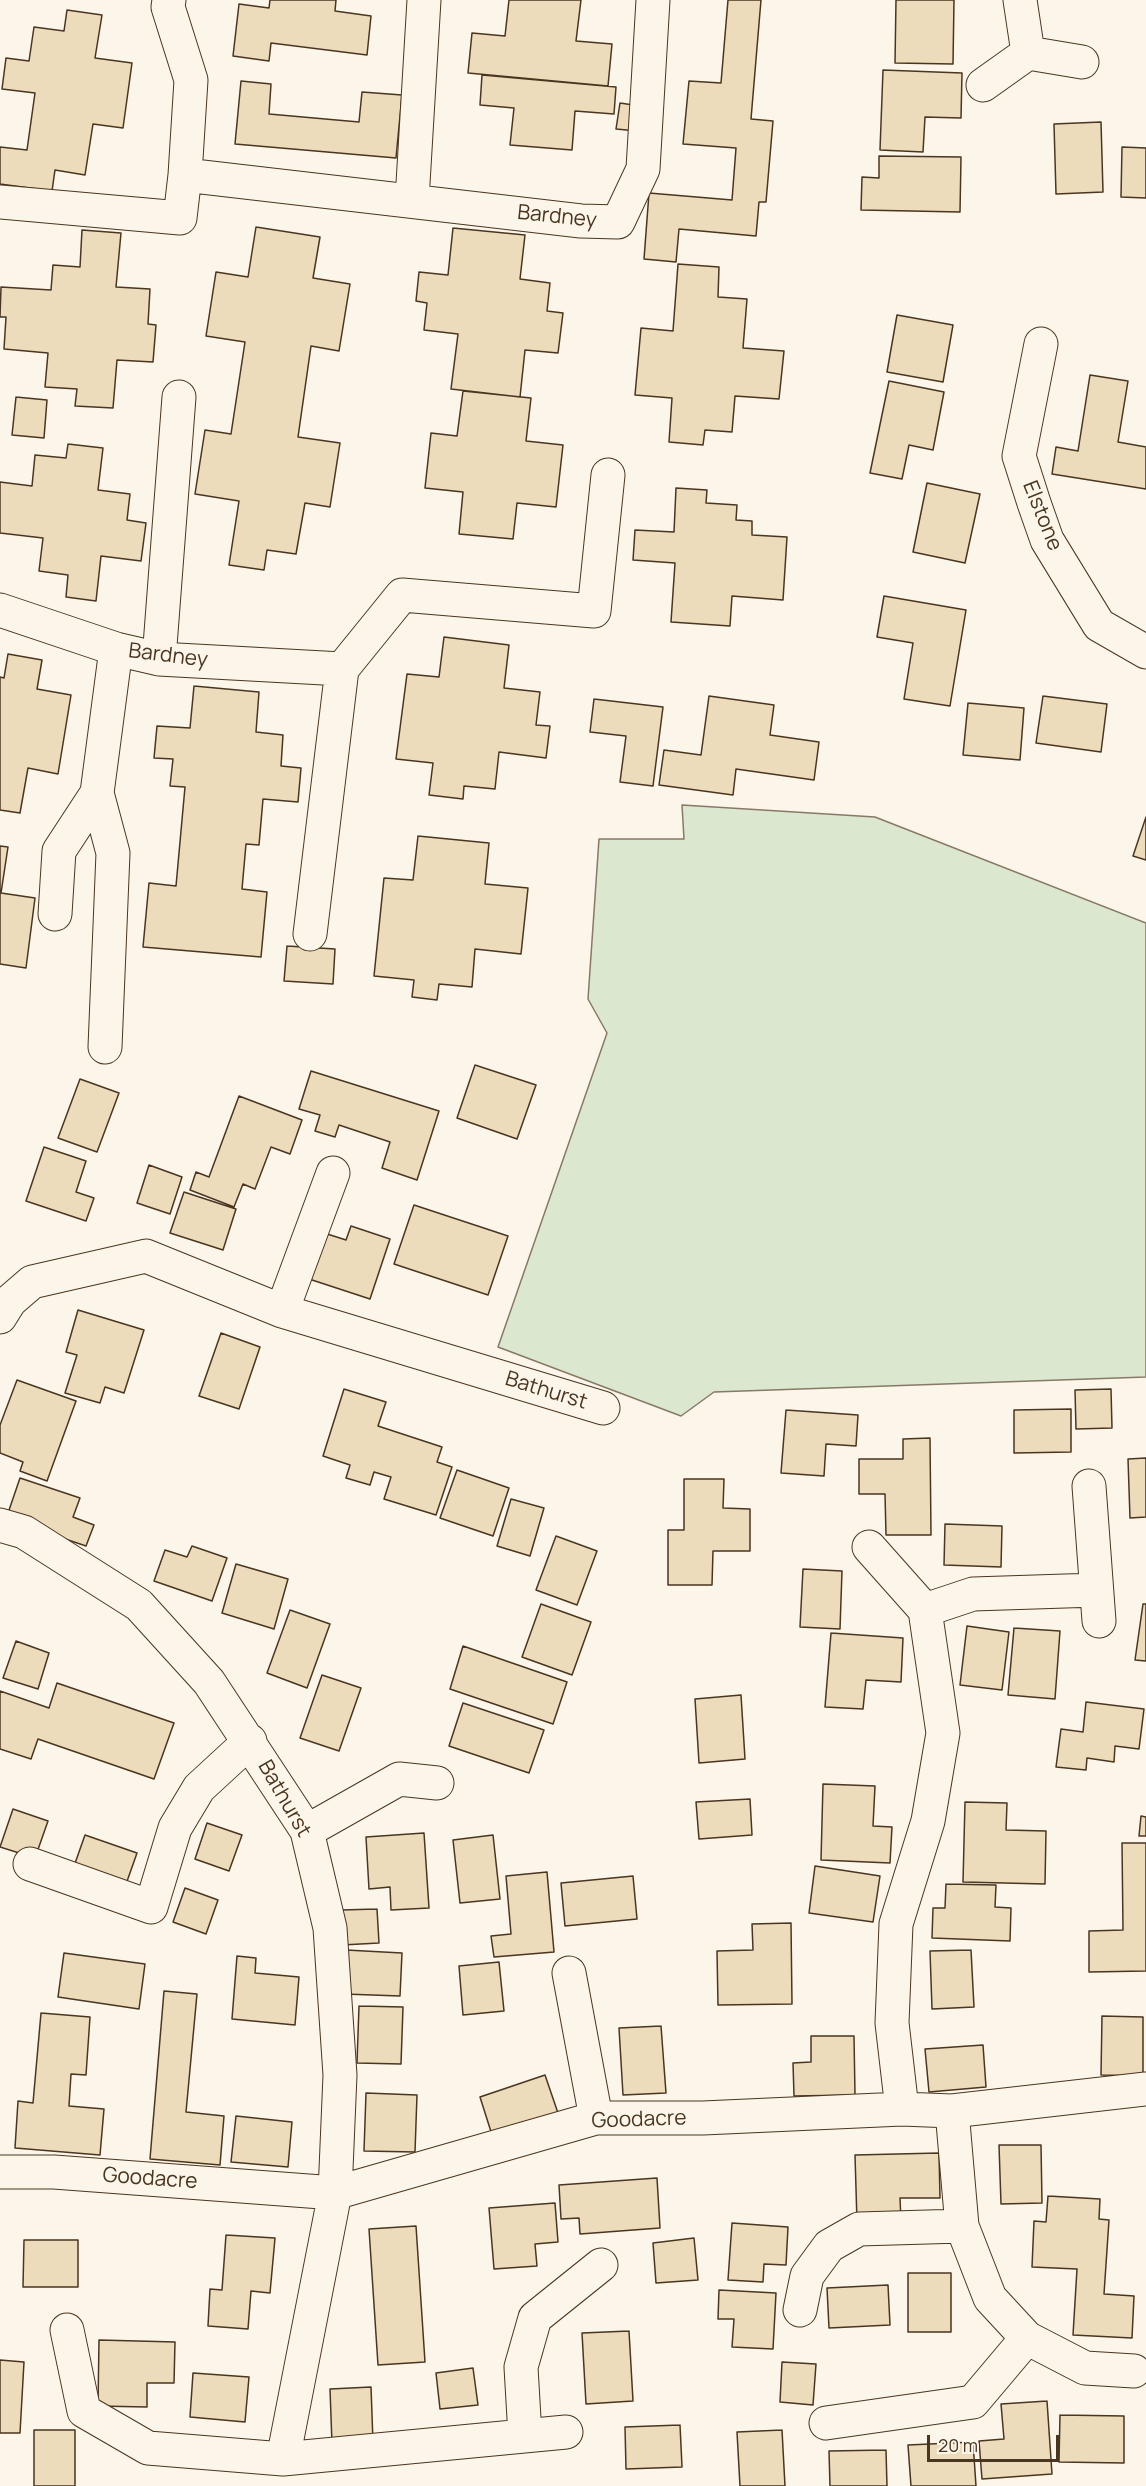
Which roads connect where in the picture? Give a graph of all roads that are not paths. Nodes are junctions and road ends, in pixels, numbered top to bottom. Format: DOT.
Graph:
graph roads {
  1 [pos="170,0"];
  2 [pos="424,0"];
  3 [pos="653,0"];
  4 [pos="1020,0"];
  5 [pos="1028,53"];
  6 [pos="1082,62"];
  7 [pos="983,85"];
  8 [pos="185,175"];
  9 [pos="412,200"];
  10 [pos="0,202"];
  11 [pos="1041,344"];
  12 [pos="179,397"];
  13 [pos="608,475"];
  14 [pos="0,610"];
  15 [pos="116,649"];
  16 [pos="1146,652"];
  17 [pos="159,659"];
  18 [pos="342,669"];
  19 [pos="97,793"];
  20 [pos="55,914"];
  21 [pos="310,934"];
  22 [pos="105,1047"];
  23 [pos="333,1173"];
  24 [pos="282,1311"];
  25 [pos="0,1317"];
  26 [pos="603,1408"];
  27 [pos="1089,1486"];
  28 [pos="0,1526"];
  29 [pos="870,1547"];
  30 [pos="925,1610"];
  31 [pos="250,1741"];
  32 [pos="437,1783"];
  33 [pos="307,1831"];
  34 [pos="30,1864"];
  35 [pos="569,1972"];
  36 [pos="1146,2089"];
  37 [pos="902,2109"];
  38 [pos="952,2110"];
  39 [pos="596,2118"];
  40 [pos="0,2172"];
  41 [pos="335,2193"];
  42 [pos="962,2226"];
  43 [pos="601,2265"];
  44 [pos="800,2310"];
  45 [pos="67,2330"];
  46 [pos="1027,2338"];
  47 [pos="1134,2371"];
  48 [pos="826,2423"];
  49 [pos="566,2432"];
  50 [pos="525,2436"];
  51 [pos="283,2459"];
  1 -- 8 [label="street"];
  2 -- 9 [label="street"];
  3 -- 9 [label="street, Bardney"];
  4 -- 5 [label="street"];
  5 -- 6 [label="street"];
  5 -- 7 [label="street"];
  8 -- 9 [label="street, Bardney"];
  8 -- 10 [label="street"];
  11 -- 16 [label="street, Elstone"];
  12 -- 17 [label="street"];
  13 -- 18 [label="street"];
  14 -- 15 [label="street, Bardney"];
  15 -- 17 [label="street, Bardney"];
  15 -- 19 [label="street"];
  17 -- 18 [label="street, Bardney"];
  18 -- 21 [label="street"];
  19 -- 20 [label="street"];
  19 -- 22 [label="street"];
  23 -- 24 [label="street"];
  24 -- 25 [label="street, Bathurst"];
  24 -- 26 [label="street, Bathurst"];
  27 -- 30 [label="street"];
  28 -- 31 [label="street, Bathurst"];
  29 -- 30 [label="street"];
  30 -- 37 [label="street"];
  31 -- 33 [label="street, Bathurst"];
  31 -- 34 [label="street"];
  32 -- 33 [label="street"];
  33 -- 41 [label="street, Bathurst"];
  35 -- 39 [label="street"];
  36 -- 38 [label="street, Goodacre"];
  37 -- 38 [label="street, Goodacre"];
  37 -- 39 [label="street, Goodacre"];
  38 -- 42 [label="street"];
  39 -- 41 [label="street, Goodacre"];
  40 -- 41 [label="street, Goodacre"];
  41 -- 51 [label="street"];
  42 -- 44 [label="street"];
  42 -- 46 [label="street"];
  43 -- 50 [label="street"];
  45 -- 51 [label="street"];
  46 -- 47 [label="street"];
  46 -- 48 [label="street"];
  49 -- 50 [label="street"];
  50 -- 51 [label="street"];
}
